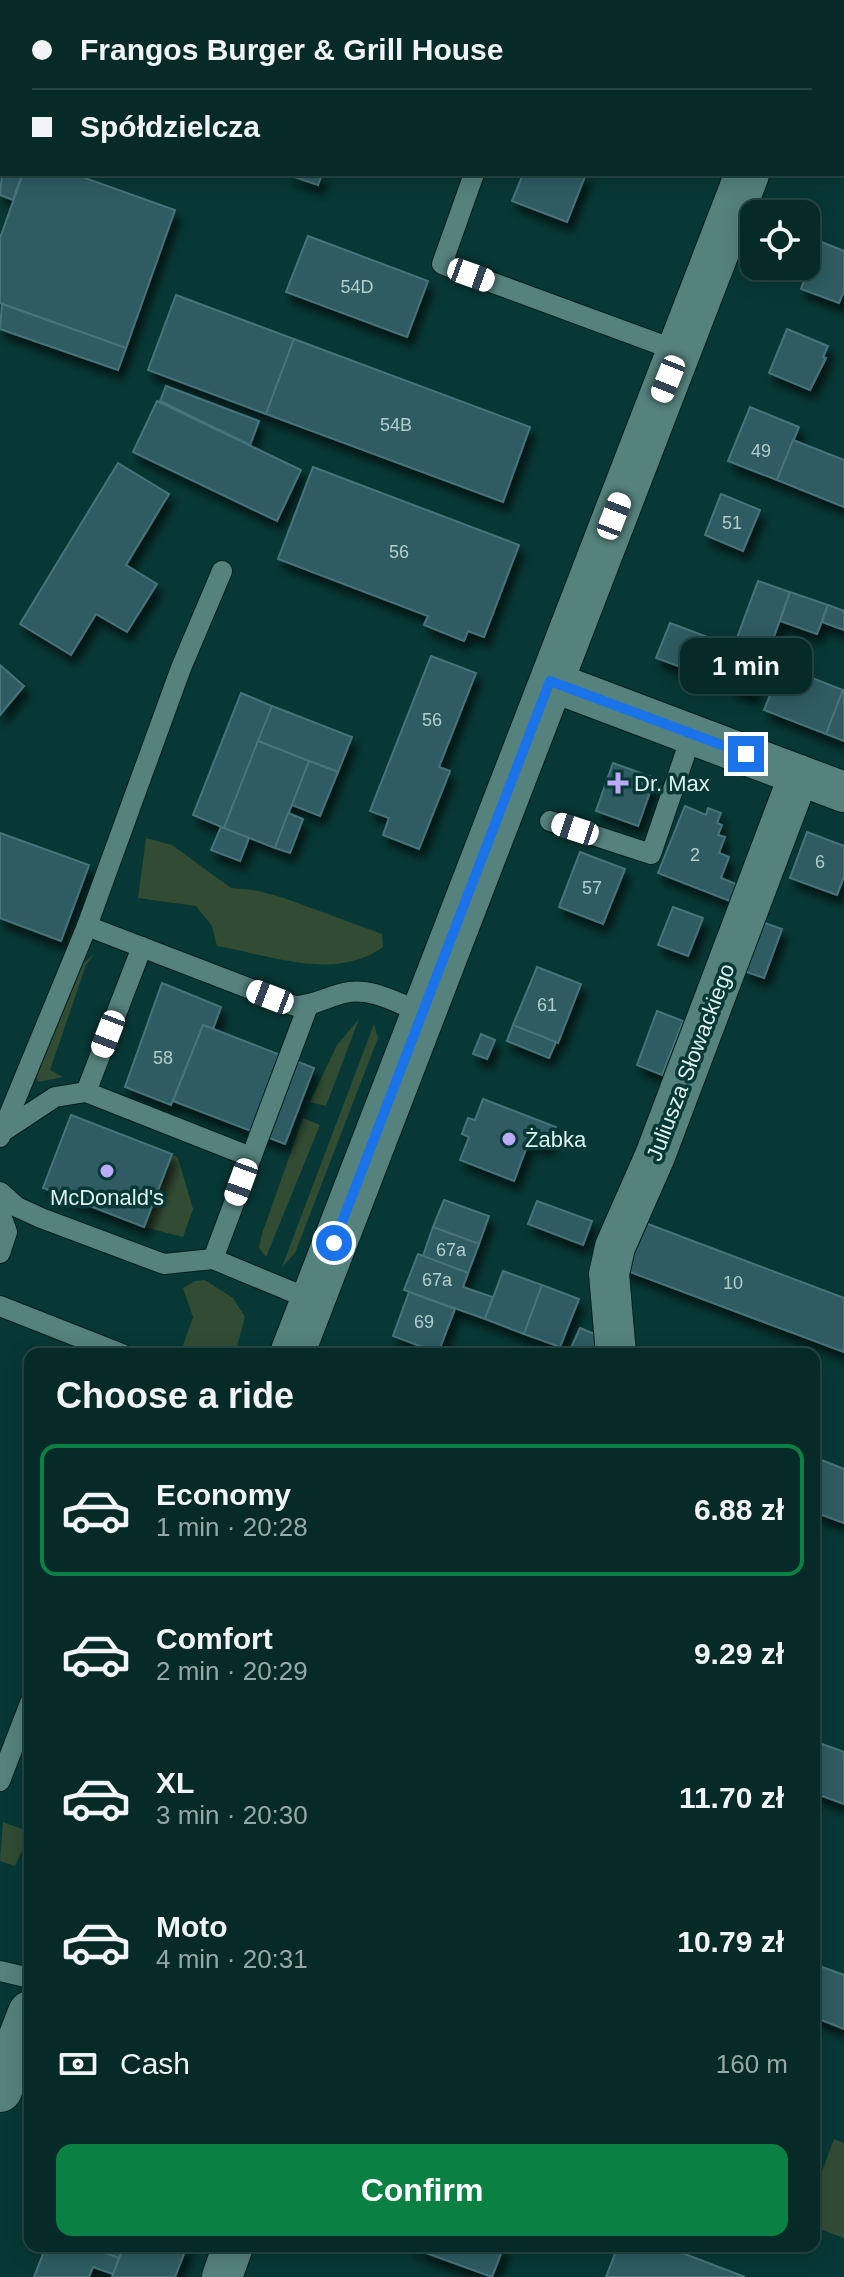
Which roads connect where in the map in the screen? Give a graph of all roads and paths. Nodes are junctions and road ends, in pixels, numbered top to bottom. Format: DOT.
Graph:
graph roads {
  1 [pos="473,176"];
  2 [pos="746,176"];
  3 [pos="678,351"];
  4 [pos="222,571"];
  5 [pos="550,681"];
  6 [pos="692,734"];
  7 [pos="799,775"];
  8 [pos="844,792"];
  9 [pos="550,821"];
  10 [pos="87,926"];
  11 [pos="142,947"];
  12 [pos="308,1006"];
  13 [pos="423,1013"];
  14 [pos="86,1092"];
  15 [pos="0,1135"];
  16 [pos="251,1157"];
  17 [pos="0,1192"];
  18 [pos="0,1213"];
  19 [pos="0,1253"];
  20 [pos="213,1259"];
  21 [pos="312,1300"];
  22 [pos="0,1306"];
  23 [pos="107,1348"];
  24 [pos="294,1348"];
  25 [pos="615,1348"];
  26 [pos="24,1719"];
  27 [pos="0,1781"];
  28 [pos="0,1971"];
  29 [pos="24,1977"];
  30 [pos="231,2252"];
  31 [pos="222,2277"];
  1 -- 3 [label="lane"];
  2 -- 3 [label="main road"];
  3 -- 5 [label="main road"];
  4 -- 10 [label="lane"];
  5 -- 6 [label="street"];
  5 -- 13 [label="main road"];
  6 -- 7 [label="street"];
  6 -- 9 [label="lane"];
  7 -- 8 [label="street"];
  7 -- 25 [label="street, Juliusza Słowackiego"];
  10 -- 11 [label="lane"];
  10 -- 15 [label="lane"];
  11 -- 12 [label="lane"];
  11 -- 14 [label="lane"];
  12 -- 13 [label="lane"];
  12 -- 16 [label="lane"];
  13 -- 21 [label="main road"];
  14 -- 15 [label="lane"];
  14 -- 16 [label="lane"];
  16 -- 20 [label="lane"];
  17 -- 20 [label="lane"];
  18 -- 19 [label="lane"];
  20 -- 21 [label="lane"];
  21 -- 24 [label="main road"];
  22 -- 23 [label="lane"];
  26 -- 27 [label="lane"];
  28 -- 29 [label="lane"];
  30 -- 31 [label="street"];
}
